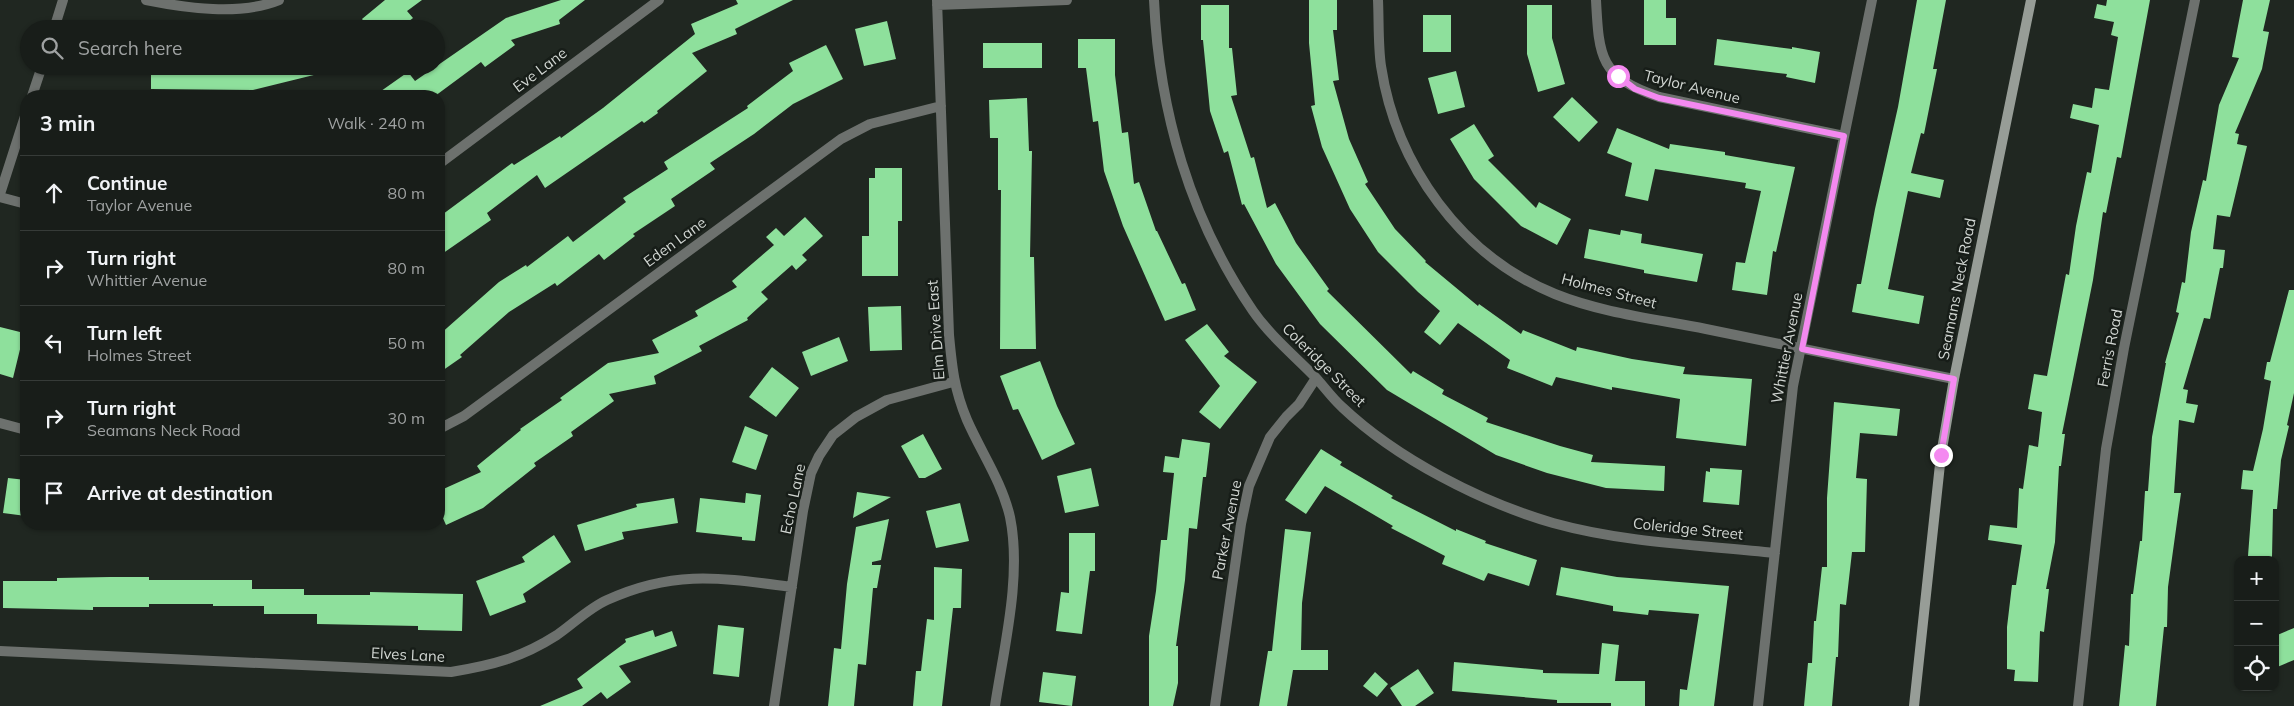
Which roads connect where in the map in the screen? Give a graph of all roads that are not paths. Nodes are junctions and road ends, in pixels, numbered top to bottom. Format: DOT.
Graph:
graph roads {
  1 [pos="63,0"];
  2 [pos="146,0"];
  3 [pos="279,0"];
  4 [pos="659,0"];
  5 [pos="1067,0"];
  6 [pos="1154,0"];
  7 [pos="1378,0"];
  8 [pos="1596,0"];
  9 [pos="1872,0"];
  10 [pos="2030,0"];
  11 [pos="2195,0"];
  12 [pos="937,3"];
  13 [pos="57,20"];
  14 [pos="39,75"];
  15 [pos="34,90"];
  16 [pos="941,106"];
  17 [pos="20,132"];
  18 [pos="1844,136"];
  19 [pos="445,160"];
  20 [pos="0,196"];
  21 [pos="20,202"];
  22 [pos="1802,349"];
  23 [pos="1316,378"];
  24 [pos="1954,379"];
  25 [pos="953,382"];
  26 [pos="0,423"];
  27 [pos="445,426"];
  28 [pos="20,428"];
  29 [pos="1775,553"];
  30 [pos="792,588"];
  31 [pos="0,651"];
  32 [pos="774,706"];
  33 [pos="995,706"];
  34 [pos="1215,706"];
  35 [pos="1758,706"];
  36 [pos="1914,706"];
  37 [pos="2078,706"];
  1 -- 13 [label="street"];
  2 -- 3 [label="street"];
  4 -- 19 [label="street, Eve Lane"];
  5 -- 12 [label="street"];
  6 -- 23 [label="street, Coleridge Street"];
  7 -- 22 [label="street, Holmes Street"];
  8 -- 18 [label="street, Taylor Avenue"];
  9 -- 18 [label="street, Whittier Avenue"];
  10 -- 24 [label="main road, Seamans Neck Road"];
  11 -- 37 [label="street, Ferris Road"];
  12 -- 16 [label="street, Elm Drive East"];
  14 -- 15 [label="street"];
  16 -- 25 [label="street, Elm Drive East"];
  16 -- 27 [label="street, Eden Lane"];
  17 -- 20 [label="street"];
  18 -- 22 [label="street, Whittier Avenue"];
  20 -- 21 [label="street"];
  22 -- 24 [label="street, Holmes Street"];
  22 -- 29 [label="street, Whittier Avenue"];
  23 -- 29 [label="street, Coleridge Street"];
  23 -- 34 [label="street, Parker Avenue"];
  24 -- 36 [label="main road, Seamans Neck Road"];
  25 -- 30 [label="street, Echo Lane"];
  25 -- 33 [label="street, Elm Drive East"];
  26 -- 28 [label="street"];
  29 -- 35 [label="street, Whittier Avenue"];
  30 -- 31 [label="street, Elves Lane"];
  30 -- 32 [label="street, Echo Lane"];
}
